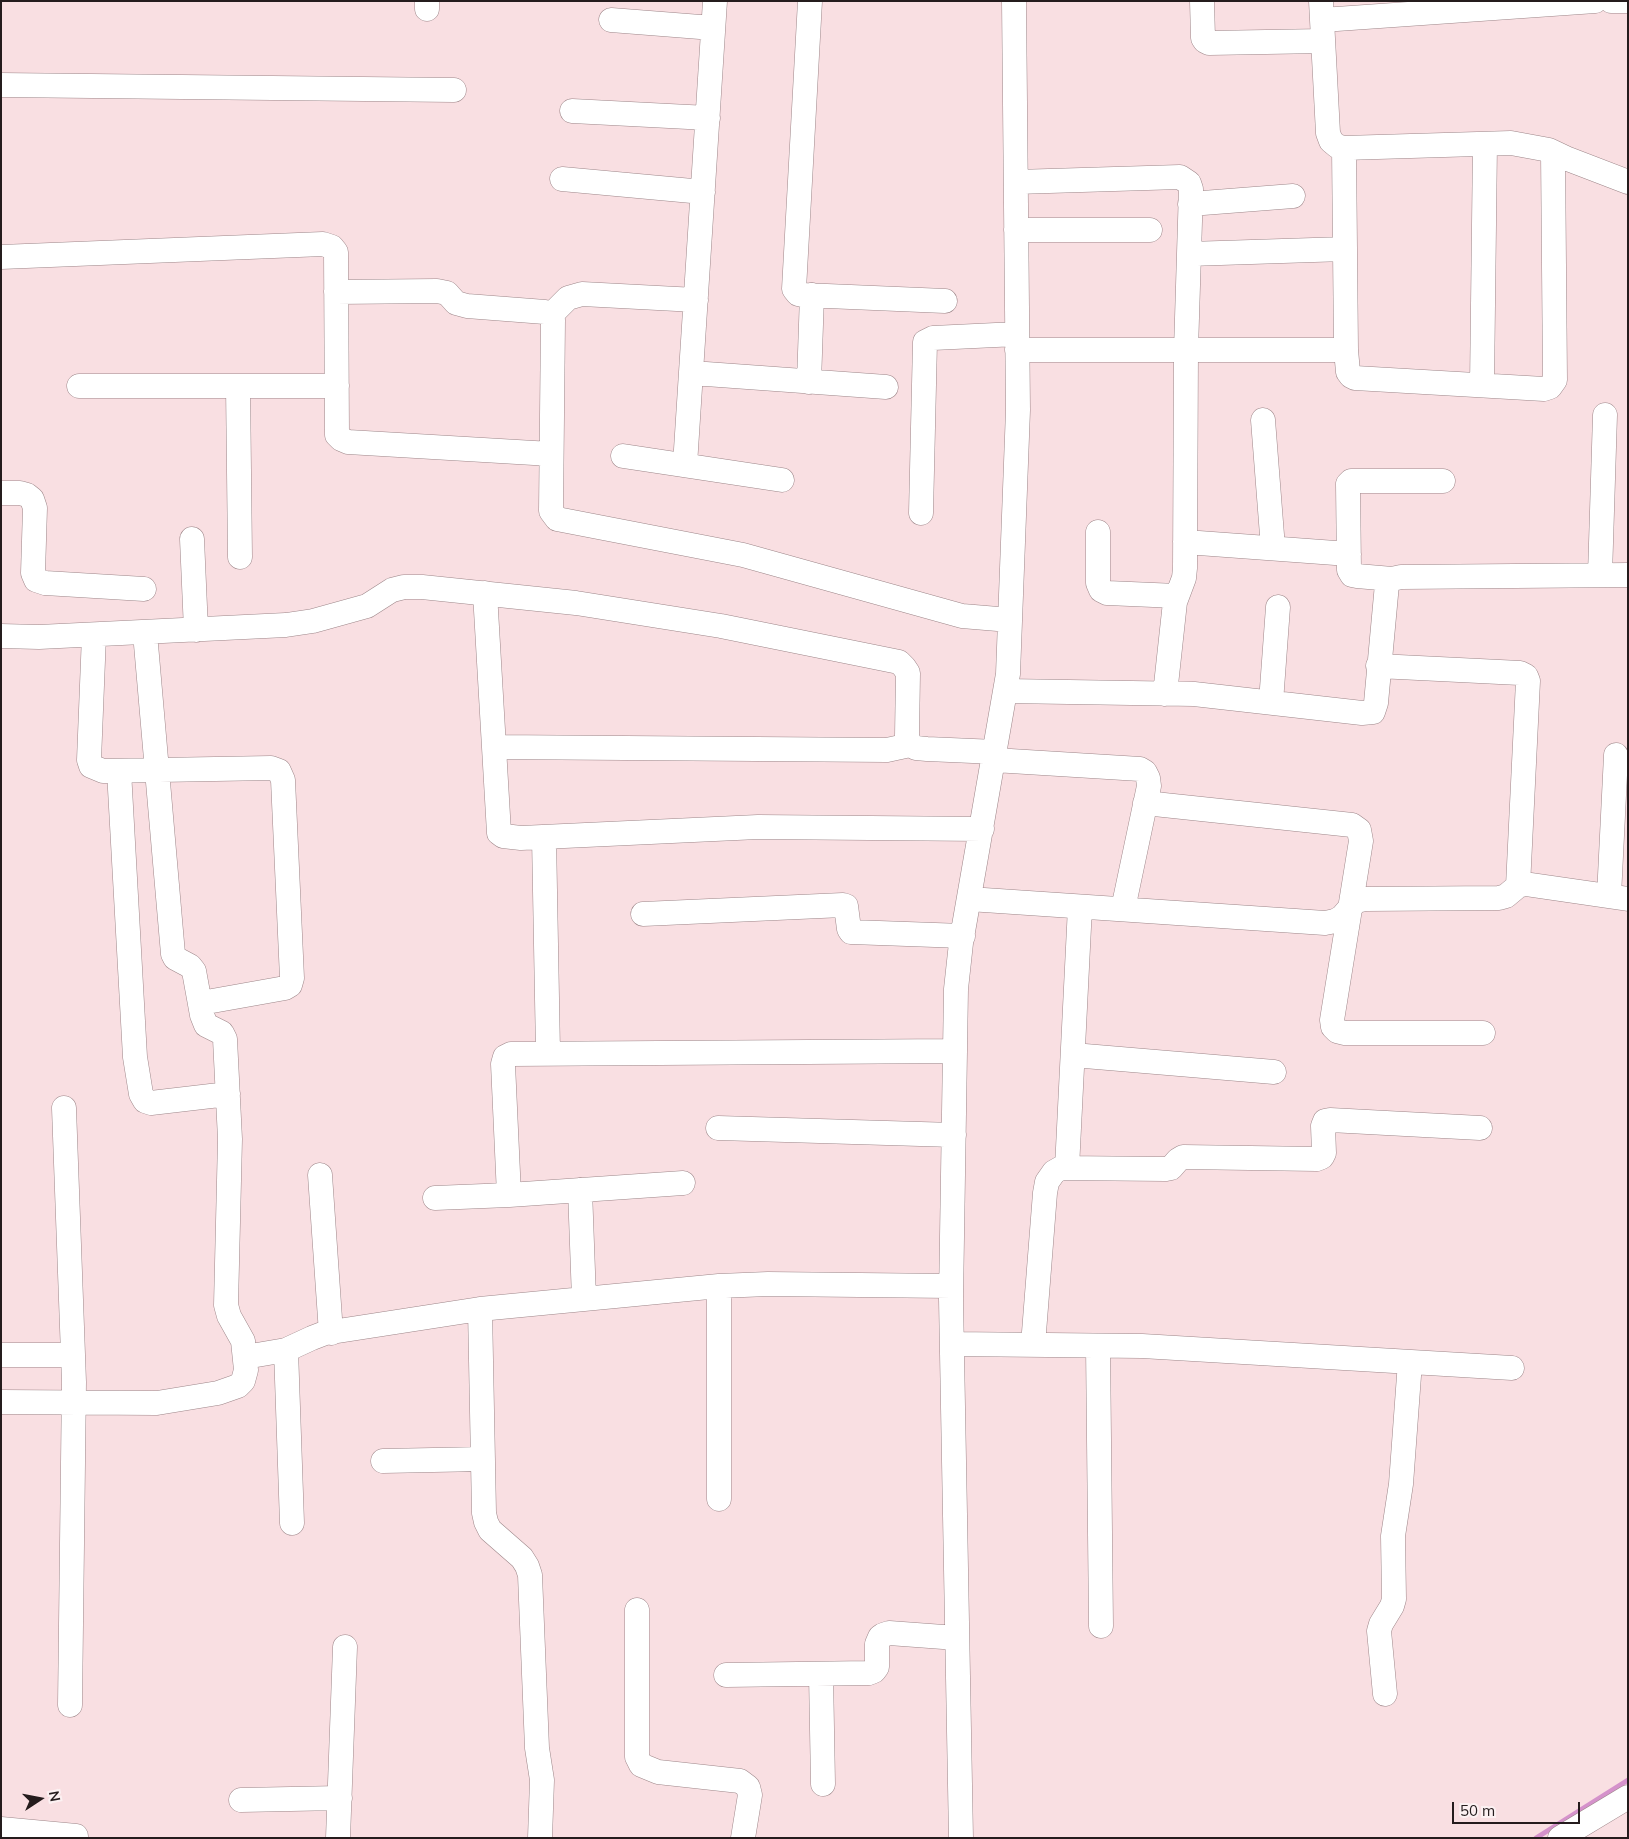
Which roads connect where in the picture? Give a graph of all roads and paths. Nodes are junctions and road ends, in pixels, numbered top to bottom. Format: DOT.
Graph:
graph roads {
  1 [pos="715,1"];
  2 [pos="810,1"];
  3 [pos="1014,1"];
  4 [pos="1202,1"];
  5 [pos="1595,1"];
  6 [pos="1611,1"];
  7 [pos="1628,1"];
  8 [pos="611,20"];
  9 [pos="1322,21"];
  10 [pos="713,28"];
  11 [pos="1,85"];
  12 [pos="454,90"];
  13 [pos="572,111"];
  14 [pos="708,118"];
  15 [pos="1485,144"];
  16 [pos="1344,148"];
  17 [pos="1553,152"];
  18 [pos="562,179"];
  19 [pos="1016,182"];
  20 [pos="1628,182"];
  21 [pos="703,192"];
  22 [pos="1293,196"];
  23 [pos="1190,204"];
  24 [pos="1016,230"];
  25 [pos="1150,230"];
  26 [pos="1345,249"];
  27 [pos="1189,254"];
  28 [pos="1,257"];
  29 [pos="336,292"];
  30 [pos="812,295"];
  31 [pos="696,300"];
  32 [pos="945,301"];
  33 [pos="551,315"];
  34 [pos="1017,342"];
  35 [pos="1186,350"];
  36 [pos="1346,350"];
  37 [pos="692,373"];
  38 [pos="809,382"];
  39 [pos="1482,385"];
  40 [pos="79,386"];
  41 [pos="238,386"];
  42 [pos="337,386"];
  43 [pos="886,387"];
  44 [pos="1605,415"];
  45 [pos="1263,420"];
  46 [pos="551,454"];
  47 [pos="623,456"];
  48 [pos="685,465"];
  49 [pos="782,480"];
  50 [pos="1443,481"];
  51 [pos="1,493"];
  52 [pos="921,513"];
  53 [pos="1098,532"];
  54 [pos="192,539"];
  55 [pos="1185,542"];
  56 [pos="1273,548"];
  57 [pos="1349,554"];
  58 [pos="240,557"];
  59 [pos="1600,575"];
  60 [pos="1628,575"];
  61 [pos="1392,579"];
  62 [pos="144,588"];
  63 [pos="484,593"];
  64 [pos="1177,596"];
  65 [pos="1278,607"];
  66 [pos="1010,620"];
  67 [pos="196,630"];
  68 [pos="146,633"];
  69 [pos="94,635"];
  70 [pos="1,636"];
  71 [pos="1378,666"];
  72 [pos="1006,691"];
  73 [pos="1166,694"];
  74 [pos="1271,702"];
  75 [pos="910,745"];
  76 [pos="494,747"];
  77 [pos="1616,755"];
  78 [pos="995,756"];
  79 [pos="157,770"];
  80 [pos="119,771"];
  81 [pos="1145,803"];
  82 [pos="982,829"];
  83 [pos="544,837"];
  84 [pos="1518,886"];
  85 [pos="1618,898"];
  86 [pos="969,899"];
  87 [pos="1351,906"];
  88 [pos="1080,907"];
  89 [pos="1123,910"];
  90 [pos="643,914"];
  91 [pos="962,936"];
  92 [pos="201,1003"];
  93 [pos="1483,1034"];
  94 [pos="955,1051"];
  95 [pos="548,1052"];
  96 [pos="1073,1056"];
  97 [pos="1274,1072"];
  98 [pos="228,1094"];
  99 [pos="64,1108"];
  100 [pos="718,1128"];
  101 [pos="1480,1128"];
  102 [pos="954,1135"];
  103 [pos="1067,1168"];
  104 [pos="320,1175"];
  105 [pos="683,1183"];
  106 [pos="580,1190"];
  107 [pos="509,1195"];
  108 [pos="435,1198"];
  109 [pos="719,1286"];
  110 [pos="952,1286"];
  111 [pos="584,1299"];
  112 [pos="480,1309"];
  113 [pos="331,1332"];
  114 [pos="952,1344"];
  115 [pos="1033,1345"];
  116 [pos="1098,1346"];
  117 [pos="286,1350"];
  118 [pos="1,1355"];
  119 [pos="73,1356"];
  120 [pos="245,1357"];
  121 [pos="1410,1362"];
  122 [pos="1512,1368"];
  123 [pos="1,1402"];
  124 [pos="74,1402"];
  125 [pos="483,1459"];
  126 [pos="384,1462"];
  127 [pos="719,1499"];
  128 [pos="292,1523"];
  129 [pos="637,1610"];
  130 [pos="1101,1626"];
  131 [pos="957,1638"];
  132 [pos="345,1647"];
  133 [pos="821,1674"];
  134 [pos="726,1675"];
  135 [pos="1385,1694"];
  136 [pos="70,1705"];
  137 [pos="823,1784"];
  138 [pos="340,1798"];
  139 [pos="1628,1798"];
  140 [pos="240,1800"];
  141 [pos="1,1829"];
  142 [pos="76,1836"];
  143 [pos="338,1838"];
  144 [pos="540,1838"];
  145 [pos="743,1838"];
  146 [pos="961,1838"];
  147 [pos="1560,1838"];
  1 -- 10 [label="street"];
  2 -- 30 [label="street"];
  3 -- 19 [label="street"];
  4 -- 9 [label="street"];
  5 -- 9 [label="street"];
  6 -- 7 [label="street"];
  8 -- 10 [label="street"];
  9 -- 16 [label="street"];
  10 -- 14 [label="street"];
  11 -- 12 [label="street"];
  13 -- 14 [label="street"];
  14 -- 21 [label="street"];
  15 -- 16 [label="street"];
  15 -- 17 [label="street"];
  15 -- 39 [label="street"];
  16 -- 26 [label="street"];
  17 -- 20 [label="street"];
  17 -- 39 [label="street"];
  18 -- 21 [label="street"];
  19 -- 23 [label="street"];
  19 -- 24 [label="street"];
  21 -- 31 [label="street"];
  22 -- 23 [label="street"];
  23 -- 27 [label="street"];
  24 -- 25 [label="street"];
  24 -- 34 [label="street"];
  26 -- 27 [label="street"];
  26 -- 36 [label="street"];
  27 -- 35 [label="street"];
  28 -- 29 [label="street"];
  29 -- 33 [label="street"];
  29 -- 42 [label="street"];
  30 -- 32 [label="street"];
  30 -- 38 [label="street"];
  31 -- 33 [label="street"];
  31 -- 37 [label="street"];
  33 -- 46 [label="street"];
  34 -- 35 [label="street"];
  34 -- 52 [label="street"];
  34 -- 66 [label="street"];
  35 -- 36 [label="street"];
  35 -- 55 [label="street"];
  36 -- 39 [label="street"];
  37 -- 38 [label="street"];
  37 -- 48 [label="street"];
  38 -- 43 [label="street"];
  40 -- 41 [label="street"];
  41 -- 42 [label="street"];
  41 -- 58 [label="street"];
  42 -- 46 [label="street"];
  44 -- 59 [label="street"];
  45 -- 56 [label="street"];
  46 -- 66 [label="street"];
  47 -- 48 [label="street"];
  48 -- 49 [label="street"];
  50 -- 57 [label="street"];
  51 -- 62 [label="street"];
  53 -- 64 [label="street"];
  54 -- 67 [label="street"];
  55 -- 56 [label="street"];
  55 -- 64 [label="street"];
  56 -- 57 [label="street"];
  57 -- 61 [label="street"];
  59 -- 60 [label="street"];
  59 -- 61 [label="street"];
  61 -- 71 [label="street"];
  63 -- 67 [label="street"];
  63 -- 75 [label="street"];
  63 -- 76 [label="street"];
  64 -- 73 [label="street"];
  65 -- 74 [label="street"];
  66 -- 72 [label="street"];
  67 -- 68 [label="street"];
  68 -- 69 [label="street"];
  68 -- 79 [label="street"];
  69 -- 70 [label="street"];
  69 -- 80 [label="street"];
  71 -- 74 [label="street"];
  71 -- 84 [label="street"];
  72 -- 73 [label="street"];
  72 -- 78 [label="street"];
  73 -- 74 [label="street"];
  75 -- 76 [label="street"];
  75 -- 78 [label="street"];
  76 -- 83 [label="street"];
  77 -- 85 [label="street"];
  78 -- 81 [label="street"];
  78 -- 82 [label="street"];
  79 -- 80 [label="street"];
  79 -- 92 [label="street"];
  79 -- 92 [label="street"];
  80 -- 98 [label="street"];
  81 -- 87 [label="street"];
  81 -- 89 [label="street"];
  82 -- 83 [label="street"];
  82 -- 86 [label="street"];
  83 -- 95 [label="street"];
  84 -- 85 [label="street"];
  84 -- 87 [label="street"];
  86 -- 88 [label="street"];
  86 -- 91 [label="street"];
  87 -- 89 [label="street"];
  87 -- 93 [label="street"];
  88 -- 89 [label="street"];
  88 -- 96 [label="street"];
  90 -- 91 [label="street"];
  91 -- 94 [label="street"];
  92 -- 98 [label="street"];
  94 -- 95 [label="street"];
  94 -- 102 [label="street"];
  95 -- 107 [label="street"];
  96 -- 97 [label="street"];
  96 -- 103 [label="street"];
  98 -- 120 [label="street"];
  99 -- 119 [label="street"];
  100 -- 102 [label="street"];
  101 -- 103 [label="street"];
  102 -- 110 [label="street"];
  103 -- 115 [label="street"];
  104 -- 113 [label="street"];
  105 -- 106 [label="street"];
  106 -- 107 [label="street"];
  106 -- 111 [label="street"];
  107 -- 108 [label="street"];
  109 -- 110 [label="street"];
  109 -- 111 [label="street"];
  109 -- 127 [label="street"];
  110 -- 114 [label="street"];
  111 -- 112 [label="street"];
  112 -- 113 [label="street"];
  112 -- 125 [label="street"];
  113 -- 117 [label="street"];
  114 -- 115 [label="street"];
  114 -- 131 [label="street"];
  115 -- 116 [label="street"];
  116 -- 121 [label="street"];
  116 -- 130 [label="street"];
  117 -- 120 [label="street"];
  117 -- 128 [label="street"];
  118 -- 119 [label="street"];
  119 -- 124 [label="street"];
  120 -- 124 [label="street"];
  121 -- 122 [label="street"];
  121 -- 135 [label="street"];
  123 -- 124 [label="street"];
  124 -- 136 [label="street"];
  125 -- 126 [label="street"];
  125 -- 144 [label="street"];
  129 -- 145 [label="street"];
  131 -- 133 [label="street"];
  131 -- 146 [label="street"];
  132 -- 138 [label="street"];
  133 -- 134 [label="street"];
  133 -- 137 [label="street"];
  138 -- 140 [label="street"];
  138 -- 143 [label="street"];
  139 -- 147 [label="street"];
  141 -- 142 [label="street"];
}
